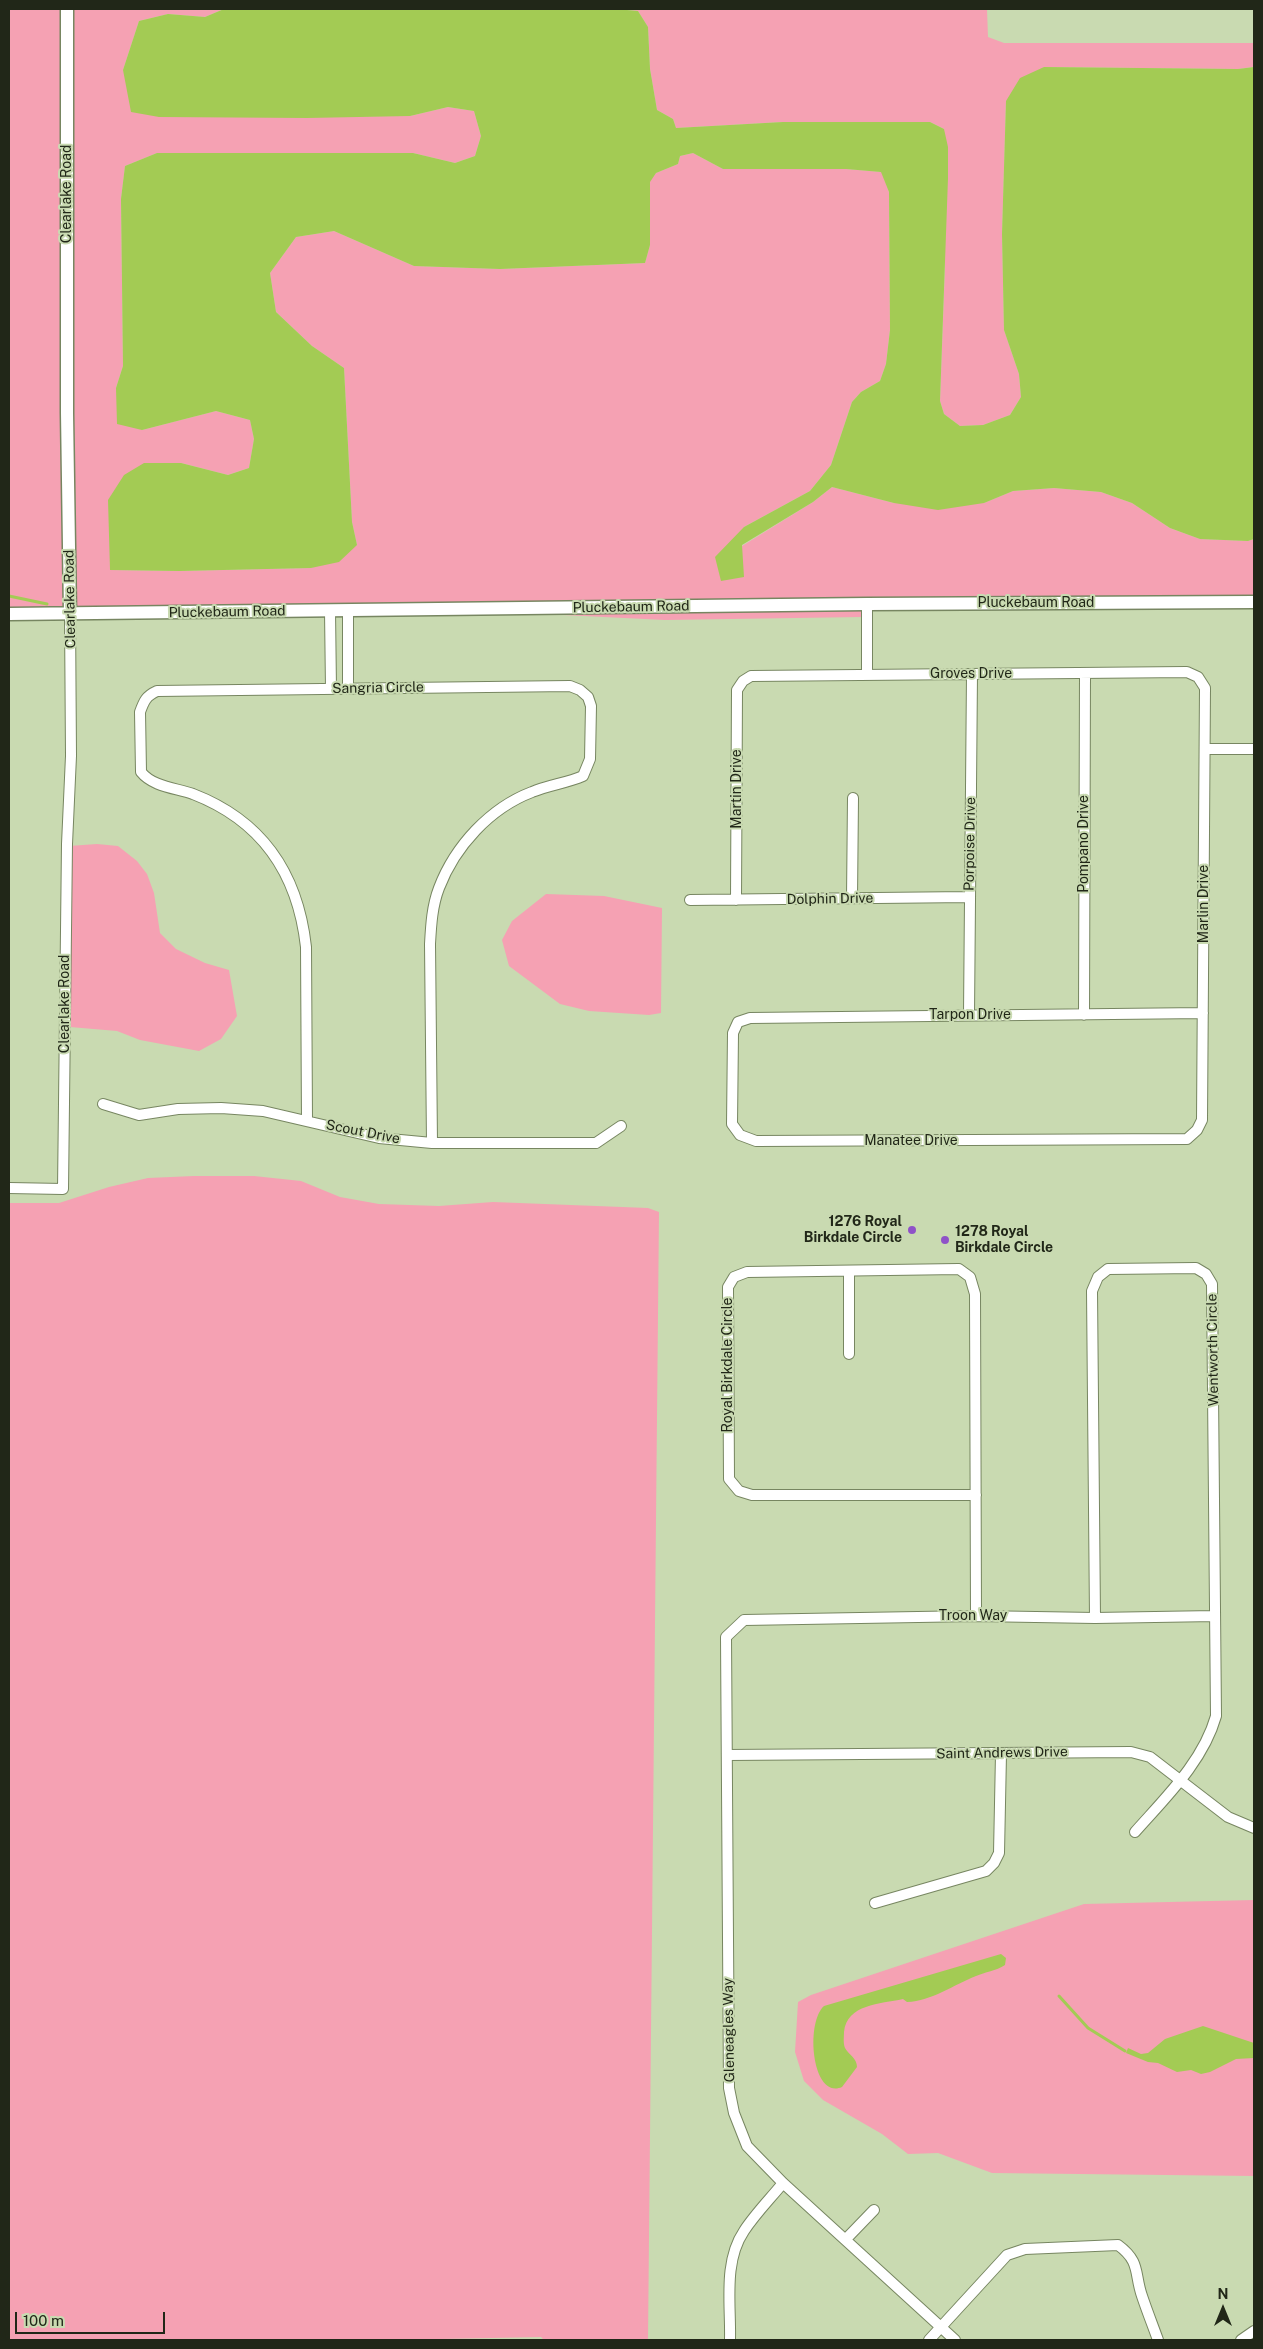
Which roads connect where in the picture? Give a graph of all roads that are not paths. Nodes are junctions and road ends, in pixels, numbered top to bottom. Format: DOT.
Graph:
graph roads {
  1 [pos="67,9"];
  2 [pos="1254,602"];
  3 [pos="867,604"];
  4 [pos="348,610"];
  5 [pos="330,611"];
  6 [pos="9,614"];
  7 [pos="70,614"];
  8 [pos="1085,673"];
  9 [pos="972,674"];
  10 [pos="867,675"];
  11 [pos="1198,677"];
  12 [pos="743,680"];
  13 [pos="348,688"];
  14 [pos="330,689"];
  15 [pos="1205,749"];
  16 [pos="1254,749"];
  17 [pos="853,798"];
  18 [pos="969,897"];
  19 [pos="852,898"];
  20 [pos="690,900"];
  21 [pos="736,900"];
  22 [pos="1203,1013"];
  23 [pos="969,1014"];
  24 [pos="1084,1015"];
  25 [pos="738,1022"];
  26 [pos="103,1104"];
  27 [pos="307,1120"];
  28 [pos="621,1126"];
  29 [pos="1197,1130"];
  30 [pos="432,1143"];
  31 [pos="9,1188"];
  32 [pos="849,1271"];
  33 [pos="849,1354"];
  34 [pos="976,1495"];
  35 [pos="976,1616"];
  36 [pos="1215,1616"];
  37 [pos="1095,1618"];
  38 [pos="733,1628"];
  39 [pos="1001,1754"];
  40 [pos="727,1755"];
  41 [pos="1180,1782"];
  42 [pos="1254,1828"];
  43 [pos="1135,1832"];
  44 [pos="875,1904"];
  45 [pos="783,2183"];
  46 [pos="874,2210"];
  47 [pos="846,2239"];
  48 [pos="941,2327"];
  49 [pos="1254,2332"];
  50 [pos="730,2340"];
  51 [pos="928,2340"];
  52 [pos="955,2340"];
  53 [pos="1158,2340"];
  54 [pos="1241,2340"];
  1 -- 7 [label="street, Clearlake Road"];
  2 -- 3 [label="street, Pluckebaum Road"];
  3 -- 4 [label="street, Pluckebaum Road"];
  3 -- 10 [label="street"];
  4 -- 5 [label="street, Pluckebaum Road"];
  4 -- 13 [label="street"];
  5 -- 7 [label="street, Pluckebaum Road"];
  5 -- 14 [label="street"];
  6 -- 7 [label="street, Pluckebaum Road"];
  7 -- 31 [label="street, Clearlake Road"];
  8 -- 9 [label="street, Groves Drive"];
  8 -- 11 [label="street, Groves Drive"];
  8 -- 24 [label="street, Pompano Drive"];
  9 -- 10 [label="street, Groves Drive"];
  9 -- 18 [label="street, Porpoise Drive"];
  10 -- 12 [label="street, Groves Drive"];
  11 -- 15 [label="street, Marlin Drive"];
  12 -- 21 [label="street, Martin Drive"];
  13 -- 14 [label="street, Sangria Circle"];
  13 -- 30 [label="street, Sangria Circle"];
  14 -- 27 [label="street, Sangria Circle"];
  15 -- 16 [label="street"];
  15 -- 22 [label="street, Marlin Drive"];
  17 -- 19 [label="street"];
  18 -- 19 [label="street, Dolphin Drive"];
  18 -- 23 [label="street, Porpoise Drive"];
  19 -- 21 [label="street, Dolphin Drive"];
  20 -- 21 [label="street, Dolphin Drive"];
  22 -- 24 [label="street, Tarpon Drive"];
  22 -- 29 [label="street, Marlin Drive"];
  23 -- 24 [label="street, Tarpon Drive"];
  23 -- 25 [label="street, Tarpon Drive"];
  25 -- 29 [label="street, Manatee Drive"];
  26 -- 27 [label="street, Scout Drive"];
  27 -- 30 [label="street, Scout Drive"];
  28 -- 30 [label="street, Scout Drive"];
  32 -- 33 [label="street"];
  32 -- 34 [label="street, Royal Birkdale Circle"];
  32 -- 34 [label="street, Royal Birkdale Circle"];
  34 -- 35 [label="street, Royal Birkdale Circle"];
  35 -- 37 [label="street, Troon Way"];
  35 -- 38 [label="street, Troon Way"];
  36 -- 37 [label="street, Troon Way"];
  36 -- 37 [label="street, Wentworth Circle"];
  36 -- 41 [label="street, Wentworth Circle"];
  38 -- 40 [label="street, Gleneagles Way"];
  39 -- 40 [label="street, Saint Andrews Drive"];
  39 -- 41 [label="street, Saint Andrews Drive"];
  39 -- 44 [label="street"];
  40 -- 45 [label="street, Gleneagles Way"];
  41 -- 42 [label="street, Saint Andrews Drive"];
  41 -- 43 [label="street, Wentworth Circle"];
  45 -- 47 [label="street, Gleneagles Way"];
  45 -- 50 [label="street"];
  46 -- 47 [label="street"];
  47 -- 48 [label="street, Gleneagles Way"];
  48 -- 51 [label="street"];
  48 -- 52 [label="street, Gleneagles Way"];
  48 -- 53 [label="street"];
  49 -- 54 [label="street"];
}
